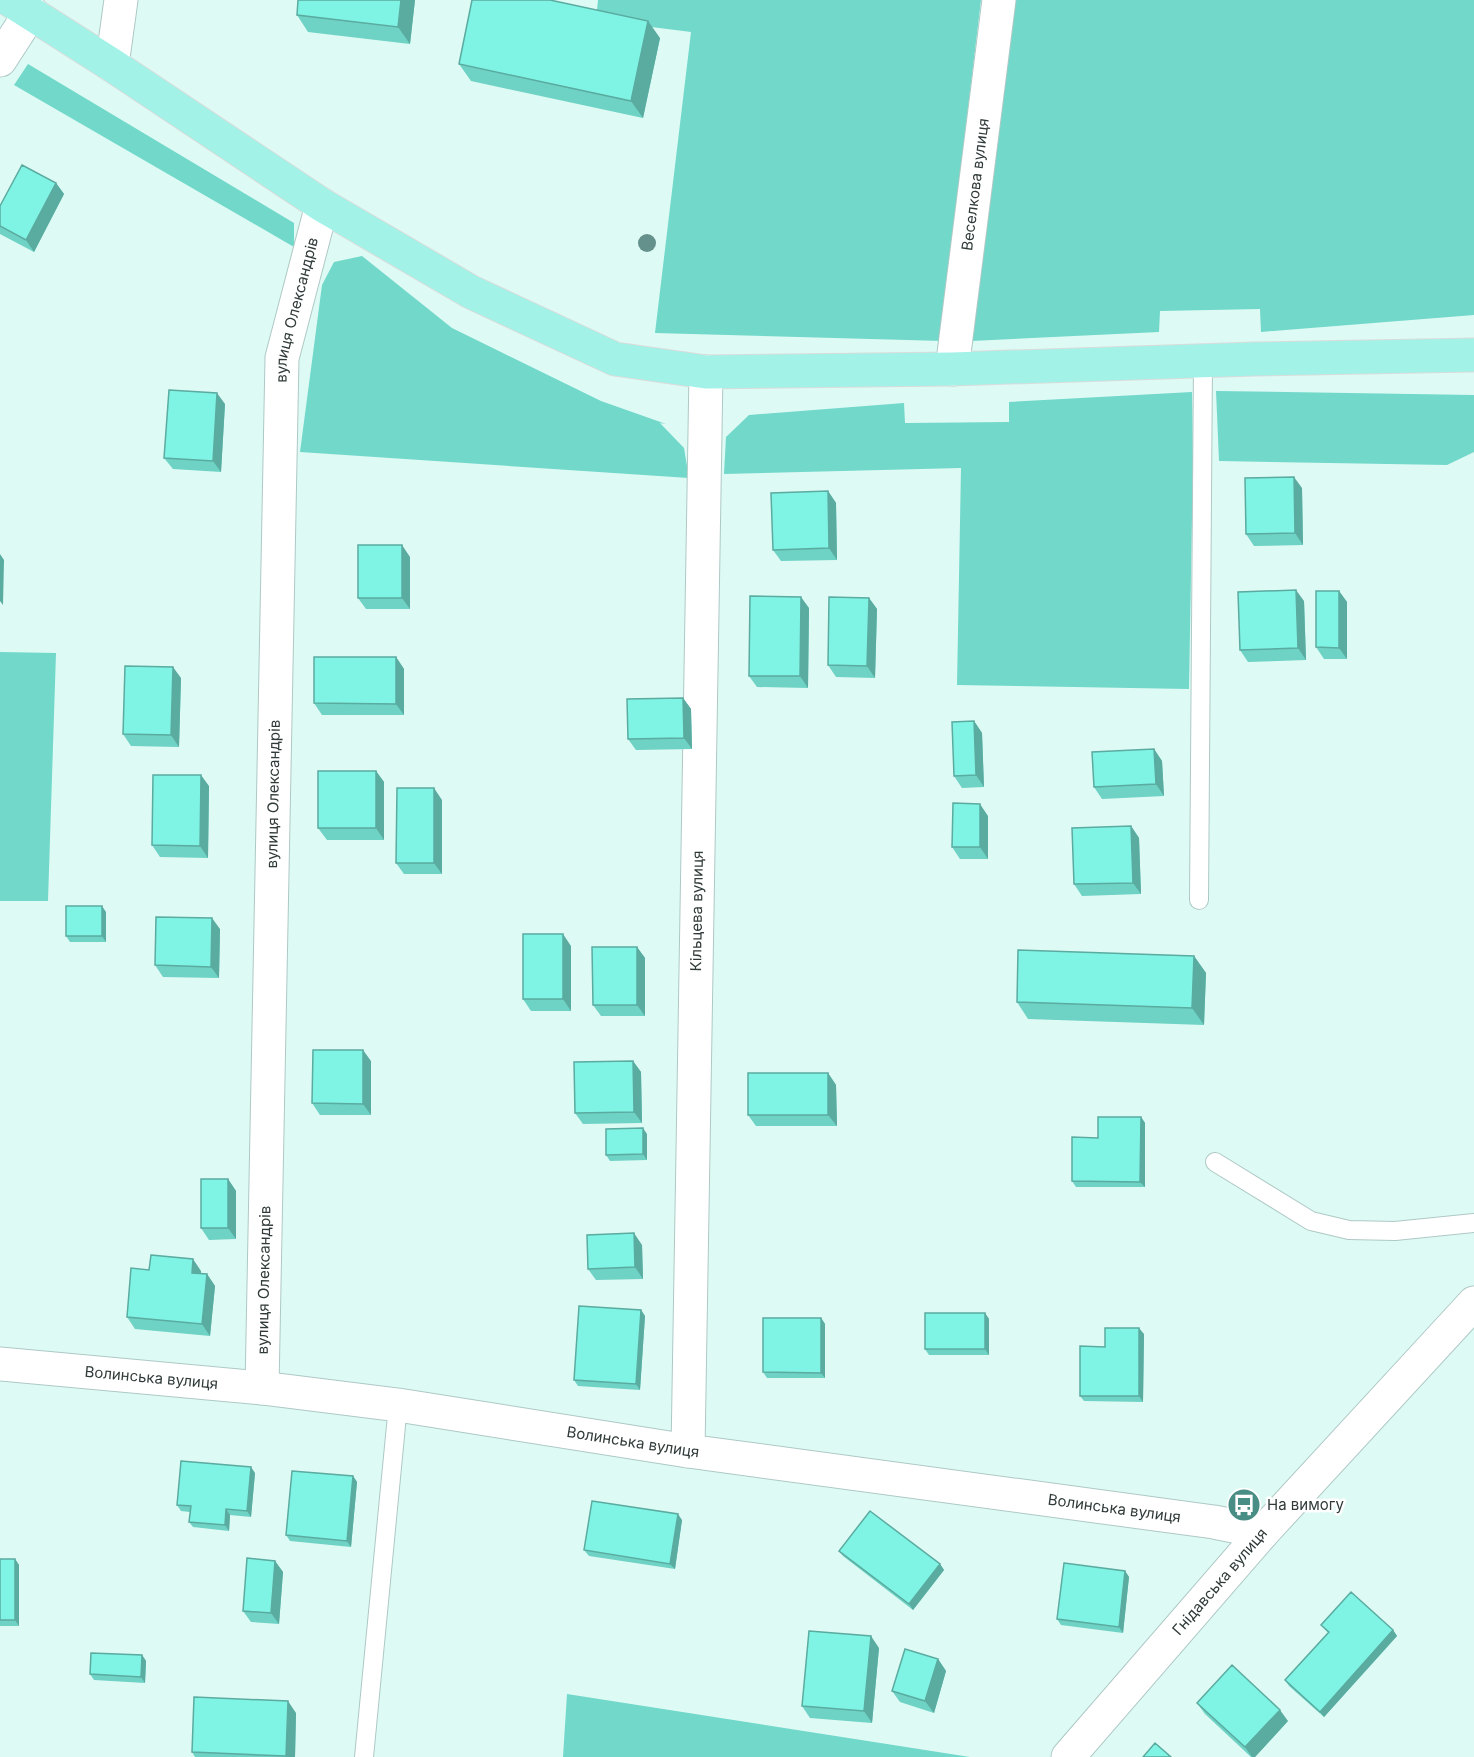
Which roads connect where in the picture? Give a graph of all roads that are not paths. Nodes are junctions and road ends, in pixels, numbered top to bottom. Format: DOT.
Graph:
graph roads {
  1 [pos="121,0"];
  2 [pos="999,0"];
  3 [pos="21,6"];
  4 [pos="0,60"];
  5 [pos="112,65"];
  6 [pos="322,205"];
  7 [pos="1474,355"];
  8 [pos="1203,361"];
  9 [pos="952,369"];
  10 [pos="706,372"];
  11 [pos="1199,900"];
  12 [pos="1215,1162"];
  13 [pos="1474,1223"];
  14 [pos="1474,1304"];
  15 [pos="0,1364"];
  16 [pos="262,1388"];
  17 [pos="398,1405"];
  18 [pos="688,1451"];
  19 [pos="1263,1532"];
  20 [pos="364,1757"];
  21 [pos="1068,1757"];
  1 -- 5 [label="street"];
  2 -- 9 [label="street, Веселкова вулиця"];
  3 -- 4 [label="street"];
  3 -- 5 [label="main road"];
  5 -- 6 [label="main road"];
  6 -- 10 [label="main road"];
  6 -- 16 [label="street, вулиця Олександрів"];
  7 -- 8 [label="main road"];
  8 -- 9 [label="main road"];
  8 -- 11 [label="lane"];
  9 -- 10 [label="main road"];
  10 -- 18 [label="street, Кільцева вулиця"];
  12 -- 13 [label="lane"];
  14 -- 19 [label="street, Гнідавська вулиця"];
  15 -- 16 [label="street, Волинська вулиця"];
  16 -- 17 [label="street, Волинська вулиця"];
  17 -- 18 [label="street, Волинська вулиця"];
  17 -- 20 [label="lane"];
  18 -- 19 [label="street, Волинська вулиця"];
  19 -- 21 [label="street, Гнідавська вулиця"];
}
